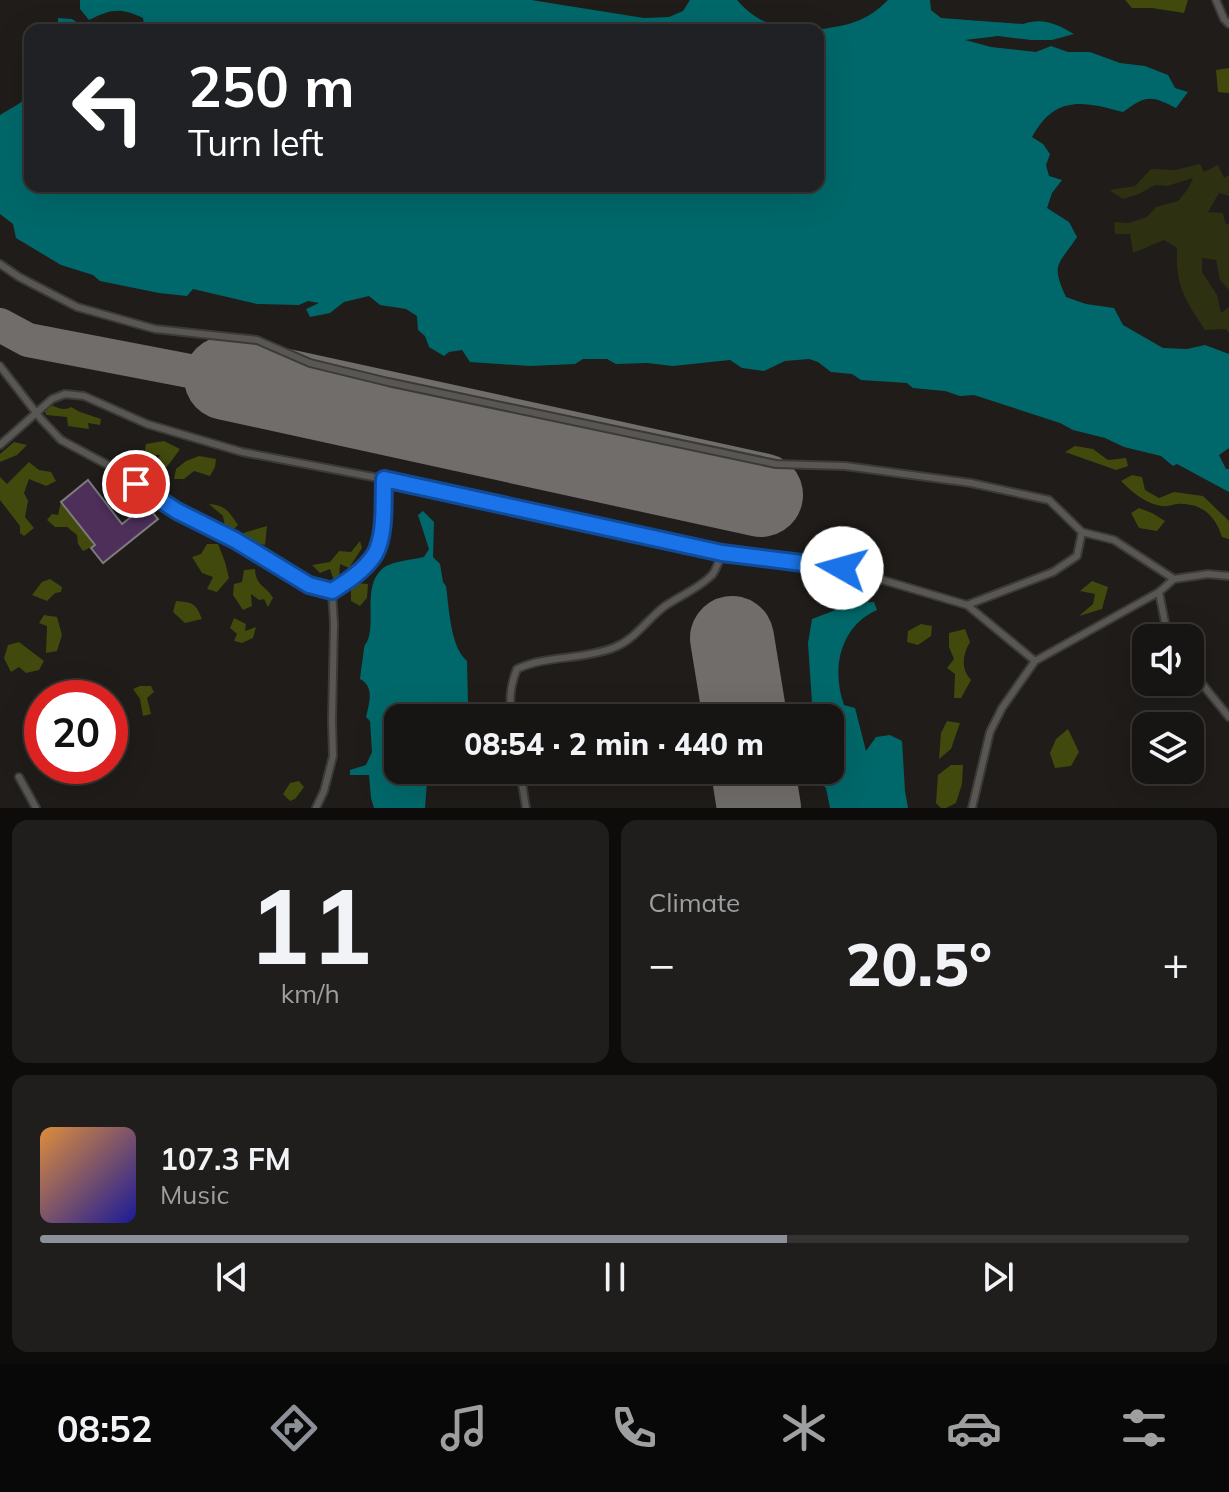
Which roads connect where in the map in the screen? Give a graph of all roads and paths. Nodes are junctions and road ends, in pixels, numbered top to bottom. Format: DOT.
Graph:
graph roads {
  1 [pos="1216,0"];
  2 [pos="1229,24"];
  3 [pos="0,264"];
  4 [pos="0,366"];
  5 [pos="37,413"];
  6 [pos="0,445"];
  7 [pos="384,479"];
  8 [pos="1082,532"];
  9 [pos="722,553"];
  10 [pos="1229,576"];
  11 [pos="1174,579"];
  12 [pos="332,591"];
  13 [pos="1159,592"];
  14 [pos="967,605"];
  15 [pos="1165,624"];
  16 [pos="1035,661"];
  17 [pos="1204,686"];
  18 [pos="509,704"];
  19 [pos="1229,717"];
  20 [pos="19,777"];
  21 [pos="522,784"];
  22 [pos="36,808"];
  23 [pos="316,808"];
  24 [pos="526,808"];
  25 [pos="972,808"];
  1 -- 2 [label="lane"];
  3 -- 8 [label="lane"];
  4 -- 5 [label="lane"];
  5 -- 6 [label="lane"];
  5 -- 7 [label="lane"];
  5 -- 12 [label="lane"];
  7 -- 9 [label="lane"];
  7 -- 12 [label="lane"];
  8 -- 11 [label="lane"];
  8 -- 14 [label="lane"];
  9 -- 14 [label="lane"];
  9 -- 18 [label="lane"];
  10 -- 11 [label="lane"];
  11 -- 13 [label="lane"];
  12 -- 23 [label="lane"];
  13 -- 15 [label="lane"];
  13 -- 16 [label="lane"];
  14 -- 16 [label="lane"];
  16 -- 25 [label="lane"];
  17 -- 19 [label="lane"];
  20 -- 22 [label="lane"];
  21 -- 24 [label="lane"];
}
